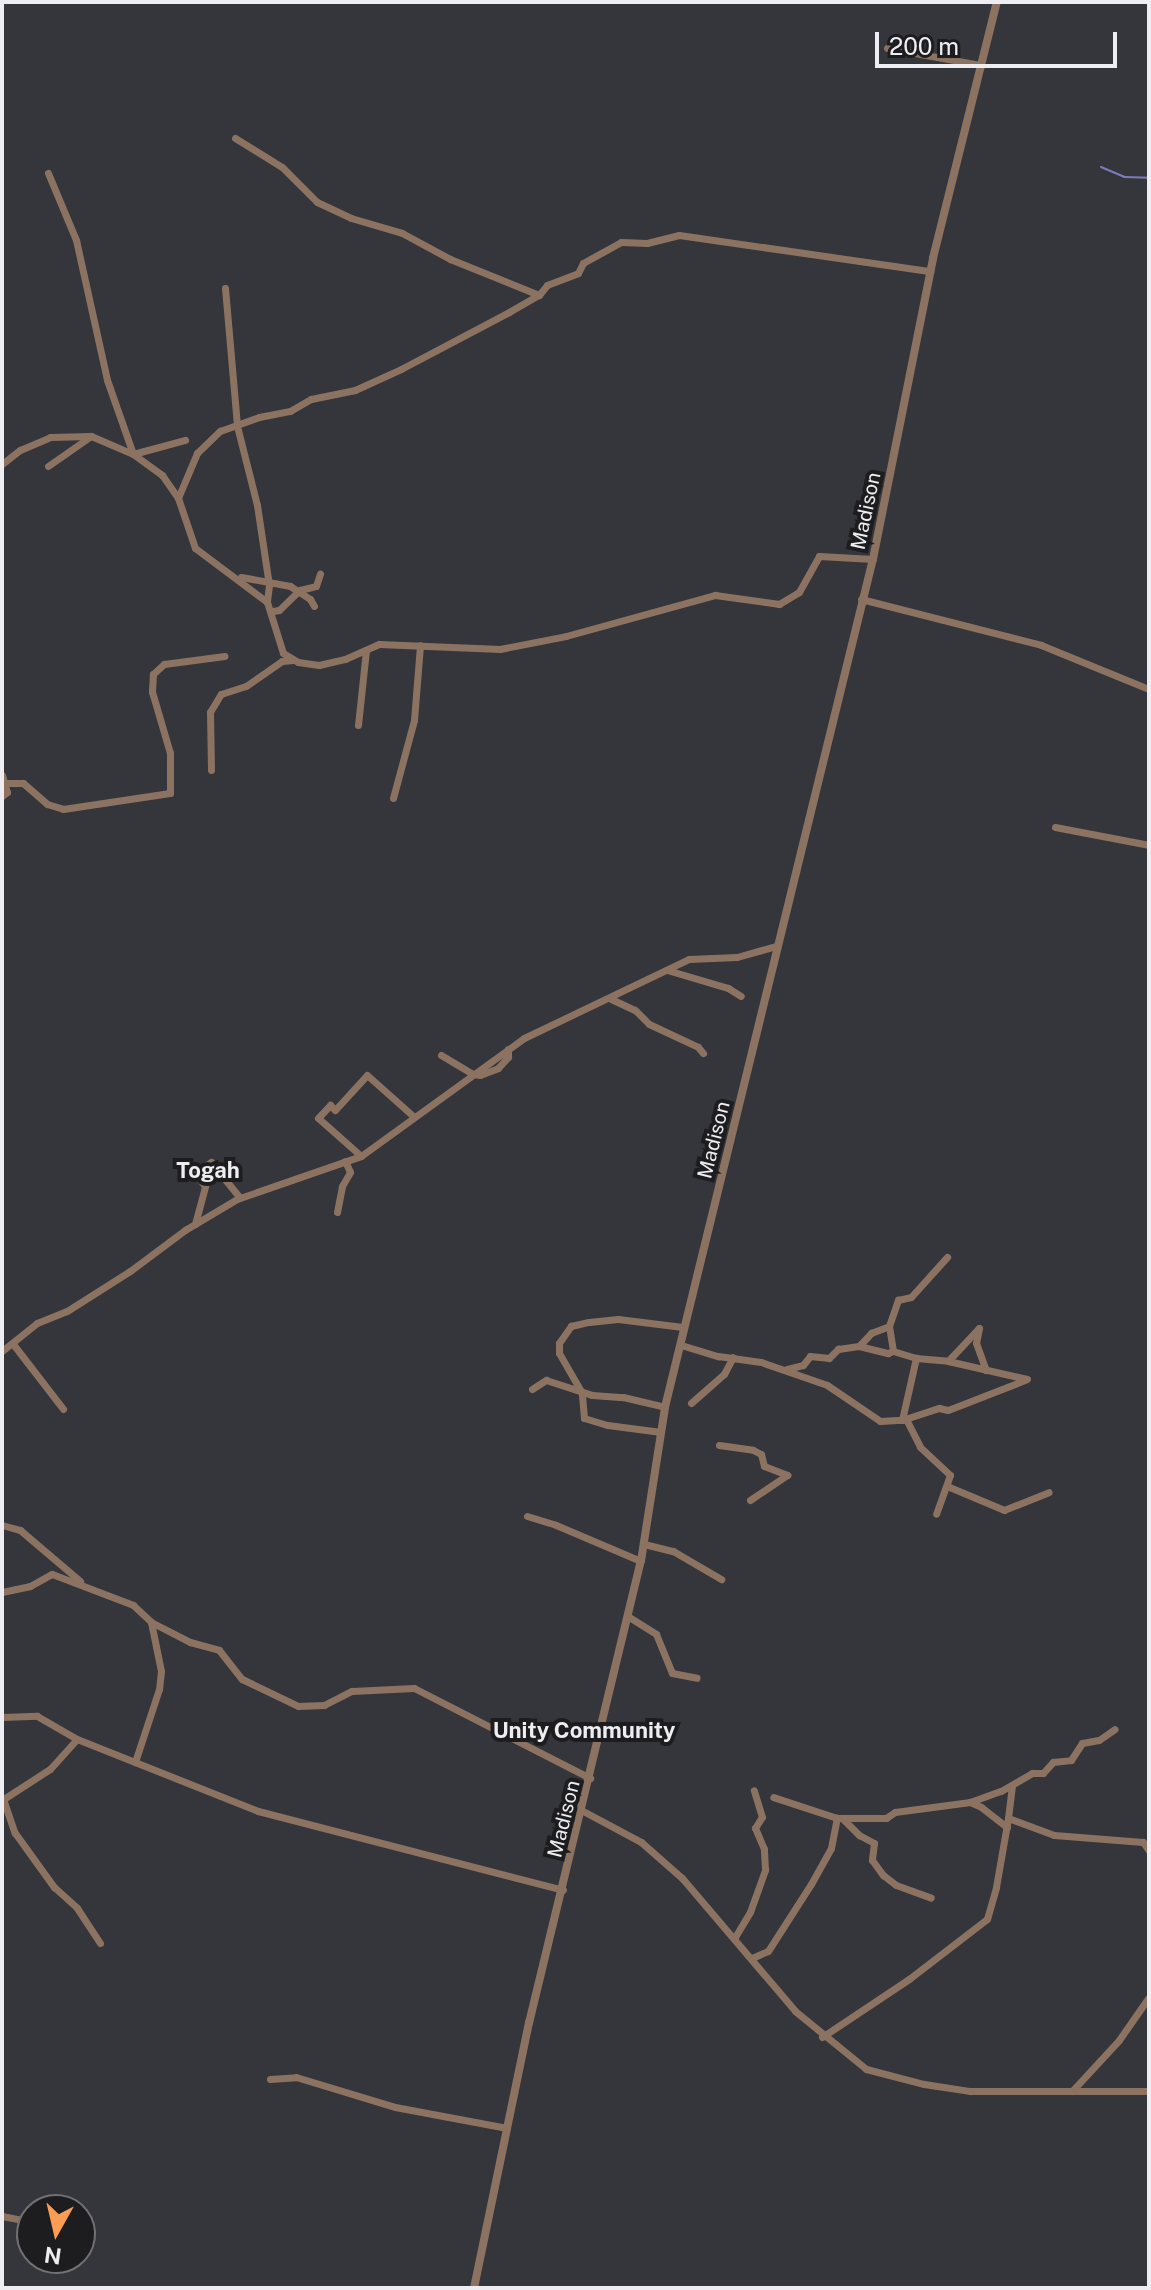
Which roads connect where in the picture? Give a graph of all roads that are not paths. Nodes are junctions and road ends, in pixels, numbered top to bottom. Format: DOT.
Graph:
graph roads {
  1 [pos="997,2"];
  2 [pos="887,48"];
  3 [pos="981,65"];
  4 [pos="235,138"];
  5 [pos="48,173"];
  6 [pos="930,271"];
  7 [pos="225,288"];
  8 [pos="539,295"];
  9 [pos="237,426"];
  10 [pos="91,436"];
  11 [pos="185,440"];
  12 [pos="133,454"];
  13 [pos="2,464"];
  14 [pos="48,466"];
  15 [pos="178,498"];
  16 [pos="873,559"];
  17 [pos="320,574"];
  18 [pos="236,576"];
  19 [pos="269,585"];
  20 [pos="300,590"];
  21 [pos="861,599"];
  22 [pos="267,602"];
  23 [pos="314,606"];
  24 [pos="273,611"];
  25 [pos="420,645"];
  26 [pos="366,650"];
  27 [pos="224,656"];
  28 [pos="295,660"];
  29 [pos="1149,689"];
  30 [pos="358,725"];
  31 [pos="211,770"];
  32 [pos="3,779"];
  33 [pos="2,796"];
  34 [pos="393,798"];
  35 [pos="1055,827"];
  36 [pos="1149,845"];
  37 [pos="776,946"];
  38 [pos="667,970"];
  39 [pos="741,996"];
  40 [pos="611,999"];
  41 [pos="703,1053"];
  42 [pos="441,1055"];
  43 [pos="473,1074"];
  44 [pos="413,1116"];
  45 [pos="361,1156"];
  46 [pos="345,1161"];
  47 [pos="240,1198"];
  48 [pos="337,1212"];
  49 [pos="195,1224"];
  50 [pos="947,1257"];
  51 [pos="889,1326"];
  52 [pos="683,1327"];
  53 [pos="13,1344"];
  54 [pos="681,1345"];
  55 [pos="859,1346"];
  56 [pos="2,1351"];
  57 [pos="893,1351"];
  58 [pos="733,1357"];
  59 [pos="916,1358"];
  60 [pos="948,1361"];
  61 [pos="785,1370"];
  62 [pos="986,1370"];
  63 [pos="532,1389"];
  64 [pos="582,1393"];
  65 [pos="691,1403"];
  66 [pos="665,1407"];
  67 [pos="63,1409"];
  68 [pos="904,1420"];
  69 [pos="661,1432"];
  70 [pos="719,1445"];
  71 [pos="947,1486"];
  72 [pos="1049,1492"];
  73 [pos="750,1500"];
  74 [pos="936,1514"];
  75 [pos="527,1516"];
  76 [pos="2,1525"];
  77 [pos="644,1544"];
  78 [pos="641,1561"];
  79 [pos="721,1579"];
  80 [pos="88,1588"];
  81 [pos="2,1592"];
  82 [pos="629,1617"];
  83 [pos="151,1622"];
  84 [pos="697,1678"];
  85 [pos="2,1717"];
  86 [pos="1115,1729"];
  87 [pos="77,1739"];
  88 [pos="135,1762"];
  89 [pos="590,1778"];
  90 [pos="1012,1786"];
  91 [pos="754,1790"];
  92 [pos="773,1797"];
  93 [pos="3,1800"];
  94 [pos="970,1802"];
  95 [pos="583,1811"];
  96 [pos="840,1818"];
  97 [pos="1008,1818"];
  98 [pos="1007,1827"];
  99 [pos="1149,1851"];
  100 [pos="563,1890"];
  101 [pos="931,1898"];
  102 [pos="735,1937"];
  103 [pos="100,1943"];
  104 [pos="752,1958"];
  105 [pos="1149,1997"];
  106 [pos="822,2037"];
  107 [pos="270,2079"];
  108 [pos="1072,2091"];
  109 [pos="1149,2091"];
  110 [pos="507,2128"];
  111 [pos="474,2288"];
  1 -- 3 [label="street, Madison"];
  2 -- 3 [label="street"];
  3 -- 6 [label="street, Madison"];
  4 -- 8 [label="street"];
  5 -- 12 [label="street"];
  6 -- 8 [label="street"];
  6 -- 16 [label="street, Madison"];
  7 -- 9 [label="street"];
  8 -- 9 [label="street"];
  9 -- 15 [label="street"];
  9 -- 19 [label="street"];
  10 -- 12 [label="street"];
  10 -- 13 [label="street"];
  10 -- 14 [label="street"];
  11 -- 12 [label="street"];
  12 -- 15 [label="street"];
  15 -- 18 [label="street"];
  16 -- 21 [label="street, Madison"];
  16 -- 25 [label="street"];
  17 -- 20 [label="street"];
  18 -- 19 [label="street"];
  18 -- 22 [label="street"];
  19 -- 20 [label="street"];
  19 -- 22 [label="street"];
  20 -- 23 [label="street"];
  20 -- 24 [label="street"];
  21 -- 29 [label="street"];
  21 -- 37 [label="street, Madison"];
  22 -- 24 [label="street"];
  24 -- 28 [label="street"];
  25 -- 26 [label="street"];
  25 -- 34 [label="street"];
  26 -- 28 [label="street"];
  26 -- 30 [label="street"];
  27 -- 32 [label="street"];
  28 -- 31 [label="street"];
  32 -- 33 [label="street"];
  35 -- 36 [label="street"];
  37 -- 38 [label="street"];
  37 -- 52 [label="street, Madison"];
  38 -- 39 [label="street"];
  38 -- 40 [label="street"];
  40 -- 41 [label="street"];
  40 -- 43 [label="street"];
  42 -- 43 [label="street"];
  43 -- 44 [label="street"];
  44 -- 45 [label="street"];
  44 -- 45 [label="street"];
  45 -- 46 [label="street"];
  46 -- 47 [label="street"];
  46 -- 48 [label="street"];
  47 -- 49 [label="street"];
  47 -- 49 [label="street"];
  49 -- 53 [label="street"];
  50 -- 51 [label="street"];
  51 -- 55 [label="street"];
  51 -- 57 [label="street"];
  52 -- 54 [label="street, Madison"];
  52 -- 64 [label="street"];
  53 -- 56 [label="street"];
  53 -- 67 [label="street"];
  54 -- 58 [label="street"];
  54 -- 66 [label="street, Madison"];
  55 -- 57 [label="street"];
  55 -- 61 [label="street"];
  57 -- 59 [label="street"];
  58 -- 61 [label="street"];
  58 -- 65 [label="street"];
  59 -- 60 [label="street"];
  59 -- 68 [label="street"];
  60 -- 62 [label="street"];
  60 -- 62 [label="street"];
  61 -- 68 [label="street"];
  62 -- 68 [label="street"];
  63 -- 64 [label="street"];
  64 -- 66 [label="street"];
  64 -- 69 [label="street"];
  66 -- 69 [label="street, Madison"];
  68 -- 71 [label="street"];
  69 -- 77 [label="street, Madison"];
  70 -- 73 [label="street"];
  71 -- 72 [label="street"];
  71 -- 74 [label="street"];
  75 -- 78 [label="street"];
  76 -- 80 [label="street"];
  77 -- 78 [label="street, Madison"];
  77 -- 79 [label="street"];
  78 -- 82 [label="street, Madison"];
  80 -- 81 [label="street"];
  80 -- 83 [label="street"];
  82 -- 84 [label="street"];
  82 -- 89 [label="street, Madison"];
  83 -- 88 [label="street"];
  83 -- 89 [label="street"];
  85 -- 87 [label="street"];
  86 -- 90 [label="street"];
  87 -- 88 [label="street"];
  87 -- 93 [label="street"];
  88 -- 100 [label="street"];
  89 -- 95 [label="street, Madison"];
  90 -- 94 [label="street"];
  90 -- 97 [label="street"];
  91 -- 102 [label="street"];
  92 -- 96 [label="street"];
  93 -- 103 [label="street"];
  94 -- 96 [label="street"];
  94 -- 98 [label="street"];
  95 -- 100 [label="street, Madison"];
  95 -- 102 [label="street"];
  96 -- 101 [label="street"];
  96 -- 104 [label="street"];
  97 -- 98 [label="street"];
  97 -- 99 [label="street"];
  98 -- 106 [label="street"];
  100 -- 110 [label="street, Madison"];
  102 -- 104 [label="street"];
  104 -- 106 [label="street"];
  105 -- 108 [label="street"];
  106 -- 108 [label="street"];
  107 -- 110 [label="street"];
  108 -- 109 [label="street"];
  110 -- 111 [label="street, Madison"];
}
